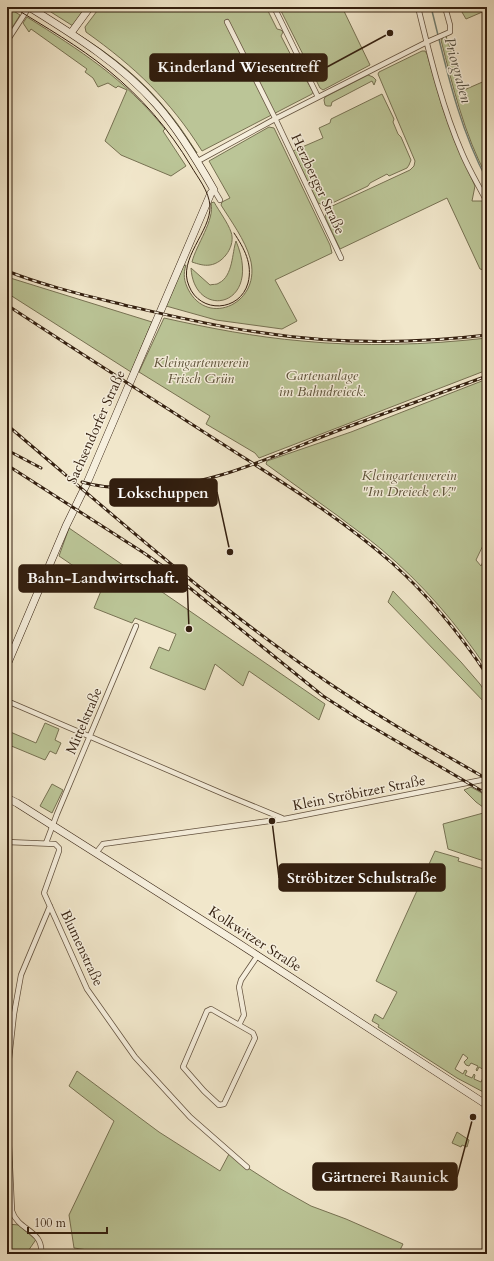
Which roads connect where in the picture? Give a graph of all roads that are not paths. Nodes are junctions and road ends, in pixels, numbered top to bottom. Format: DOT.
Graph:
graph roads {
  1 [pos="29,7"];
  2 [pos="90,7"];
  3 [pos="274,7"];
  4 [pos="418,7"];
  5 [pos="445,7"];
  6 [pos="227,22"];
  7 [pos="71,34"];
  8 [pos="7,41"];
  9 [pos="426,42"];
  10 [pos="318,97"];
  11 [pos="275,119"];
  12 [pos="198,161"];
  13 [pos="214,190"];
  14 [pos="220,200"];
  15 [pos="487,202"];
  16 [pos="340,258"];
  17 [pos="136,626"];
  18 [pos="7,666"];
  19 [pos="7,701"];
  20 [pos="89,737"];
  21 [pos="487,779"];
  22 [pos="7,798"];
  23 [pos="284,819"];
  24 [pos="53,825"];
  25 [pos="7,842"];
  26 [pos="46,843"];
  27 [pos="96,852"];
  28 [pos="50,906"];
  29 [pos="258,955"];
  30 [pos="239,1025"];
  31 [pos="8,1058"];
  32 [pos="487,1105"];
  33 [pos="247,1167"];
  34 [pos="41,1254"];
  1 -- 7 [label="street"];
  1 -- 8 [label="street"];
  2 -- 7 [label="street"];
  3 -- 10 [label="street"];
  4 -- 9 [label="street"];
  5 -- 9 [label="street"];
  6 -- 11 [label="street, Herzberger Straße"];
  7 -- 12 [label="street"];
  9 -- 10 [label="street"];
  9 -- 15 [label="street"];
  10 -- 11 [label="street"];
  11 -- 12 [label="street"];
  11 -- 16 [label="street, Herzberger Straße"];
  12 -- 13 [label="street"];
  13 -- 14 [label="street"];
  13 -- 18 [label="street, Sachsendorfer Straße"];
  17 -- 20 [label="street, Mittelstraße"];
  19 -- 20 [label="street"];
  20 -- 23 [label="street"];
  20 -- 24 [label="street, Mittelstraße"];
  21 -- 23 [label="street, Klein Ströbitzer Straße"];
  22 -- 24 [label="street, Kolkwitzer Straße"];
  23 -- 27 [label="street, Klein Ströbitzer Straße"];
  24 -- 26 [label="street, Mittelstraße"];
  24 -- 27 [label="street, Kolkwitzer Straße"];
  25 -- 26 [label="street"];
  26 -- 28 [label="street, Blumenstraße"];
  27 -- 29 [label="street, Kolkwitzer Straße"];
  28 -- 31 [label="street"];
  28 -- 33 [label="street, Blumenstraße"];
  29 -- 30 [label="street"];
  29 -- 32 [label="street, Kolkwitzer Straße"];
  30 -- 30 [label="street"];
  31 -- 34 [label="street"];
}
